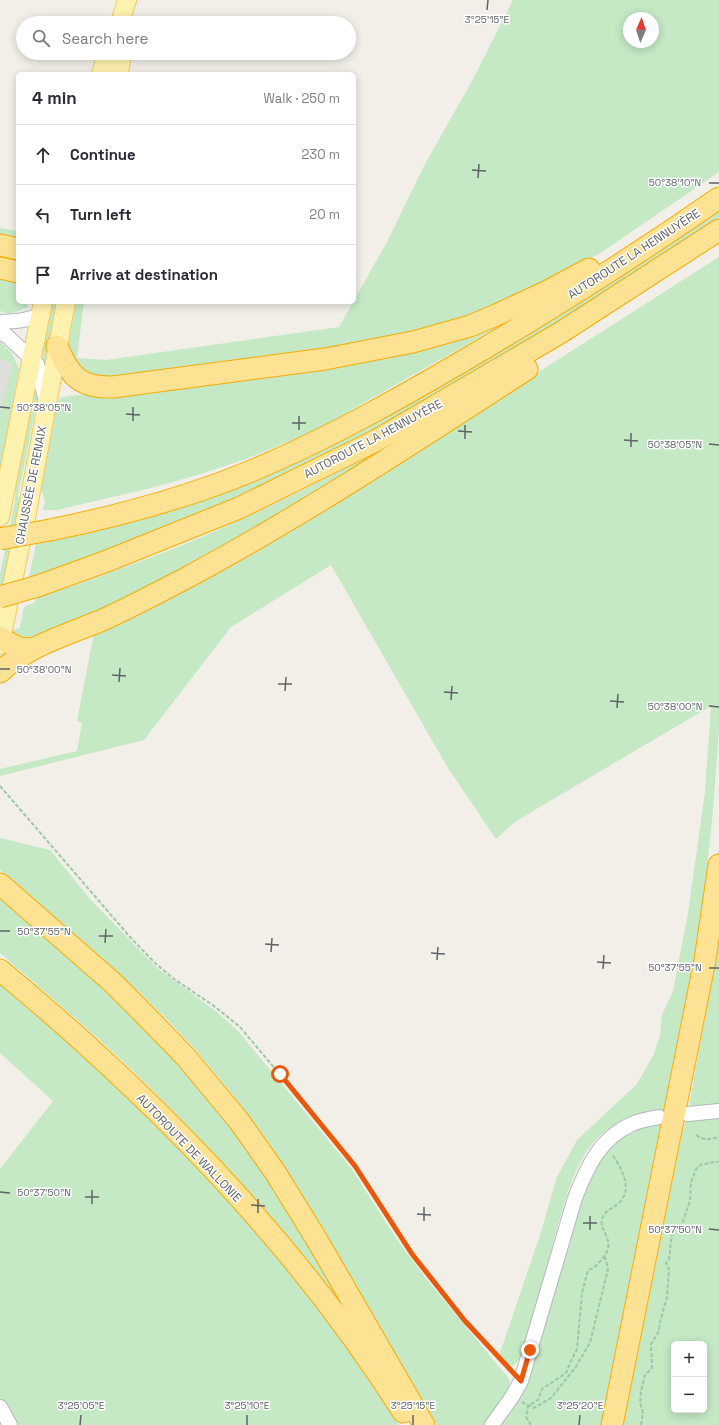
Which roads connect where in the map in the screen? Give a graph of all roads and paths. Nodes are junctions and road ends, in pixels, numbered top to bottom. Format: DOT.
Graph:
graph roads {
  1 [pos="126,0"];
  2 [pos="123,16"];
  3 [pos="105,60"];
  4 [pos="121,60"];
  5 [pos="102,72"];
  6 [pos="119,72"];
  7 [pos="719,198"];
  8 [pos="701,211"];
  9 [pos="719,230"];
  10 [pos="0,245"];
  11 [pos="16,249"];
  12 [pos="0,268"];
  13 [pos="16,272"];
  14 [pos="610,302"];
  15 [pos="66,304"];
  16 [pos="42,309"];
  17 [pos="0,322"];
  18 [pos="0,333"];
  19 [pos="57,346"];
  20 [pos="31,359"];
  21 [pos="46,404"];
  22 [pos="0,516"];
  23 [pos="0,539"];
  24 [pos="0,597"];
  25 [pos="0,640"];
  26 [pos="32,649"];
  27 [pos="0,672"];
  28 [pos="0,786"];
  29 [pos="719,865"];
  30 [pos="0,884"];
  31 [pos="0,970"];
  32 [pos="719,1111"];
  33 [pos="688,1114"];
  34 [pos="659,1117"];
  35 [pos="696,1135"];
  36 [pos="719,1137"];
  37 [pos="605,1143"];
  38 [pos="719,1162"];
  39 [pos="605,1256"];
  40 [pos="521,1381"];
  41 [pos="512,1397"];
  42 [pos="528,1406"];
  43 [pos="0,1407"];
  44 [pos="10,1425"];
  45 [pos="410,1425"];
  46 [pos="424,1425"];
  47 [pos="492,1425"];
  48 [pos="531,1425"];
  49 [pos="612,1425"];
  50 [pos="641,1425"];
  1 -- 2 [label="main road"];
  3 -- 5 [label="main road"];
  4 -- 6 [label="main road"];
  7 -- 8 [label="highway, AUTOROUTE LA HENNUYÈRE"];
  8 -- 19 [label="highway"];
  8 -- 23 [label="highway, AUTOROUTE LA HENNUYÈRE, bridge"];
  9 -- 14 [label="highway, AUTOROUTE LA HENNUYÈRE"];
  10 -- 11 [label="highway"];
  12 -- 13 [label="highway"];
  14 -- 24 [label="highway, AUTOROUTE LA HENNUYÈRE, bridge"];
  14 -- 26 [label="highway"];
  15 -- 19 [label="main road, CHAUSSÉE DE RENAIX"];
  16 -- 17 [label="street"];
  16 -- 20 [label="main road, CHAUSSÉE DE RENAIX"];
  18 -- 20 [label="street"];
  19 -- 21 [label="main road, CHAUSSÉE DE RENAIX"];
  20 -- 21 [label="street"];
  20 -- 22 [label="main road, CHAUSSÉE DE RENAIX"];
  21 -- 25 [label="main road, CHAUSSÉE DE RENAIX"];
  25 -- 26 [label="highway"];
  26 -- 27 [label="highway"];
  28 -- 40 [label="path"];
  29 -- 49 [label="highway"];
  30 -- 46 [label="highway"];
  31 -- 45 [label="highway, AUTOROUTE DE WALLONIE"];
  32 -- 33 [label="street"];
  34 -- 37 [label="street"];
  35 -- 36 [label="path"];
  37 -- 39 [label="path"];
  37 -- 40 [label="street"];
  38 -- 50 [label="path"];
  39 -- 42 [label="path"];
  39 -- 42 [label="path"];
  40 -- 41 [label="street"];
  41 -- 42 [label="path"];
  41 -- 47 [label="street"];
  42 -- 48 [label="path"];
  43 -- 44 [label="street"];
}
